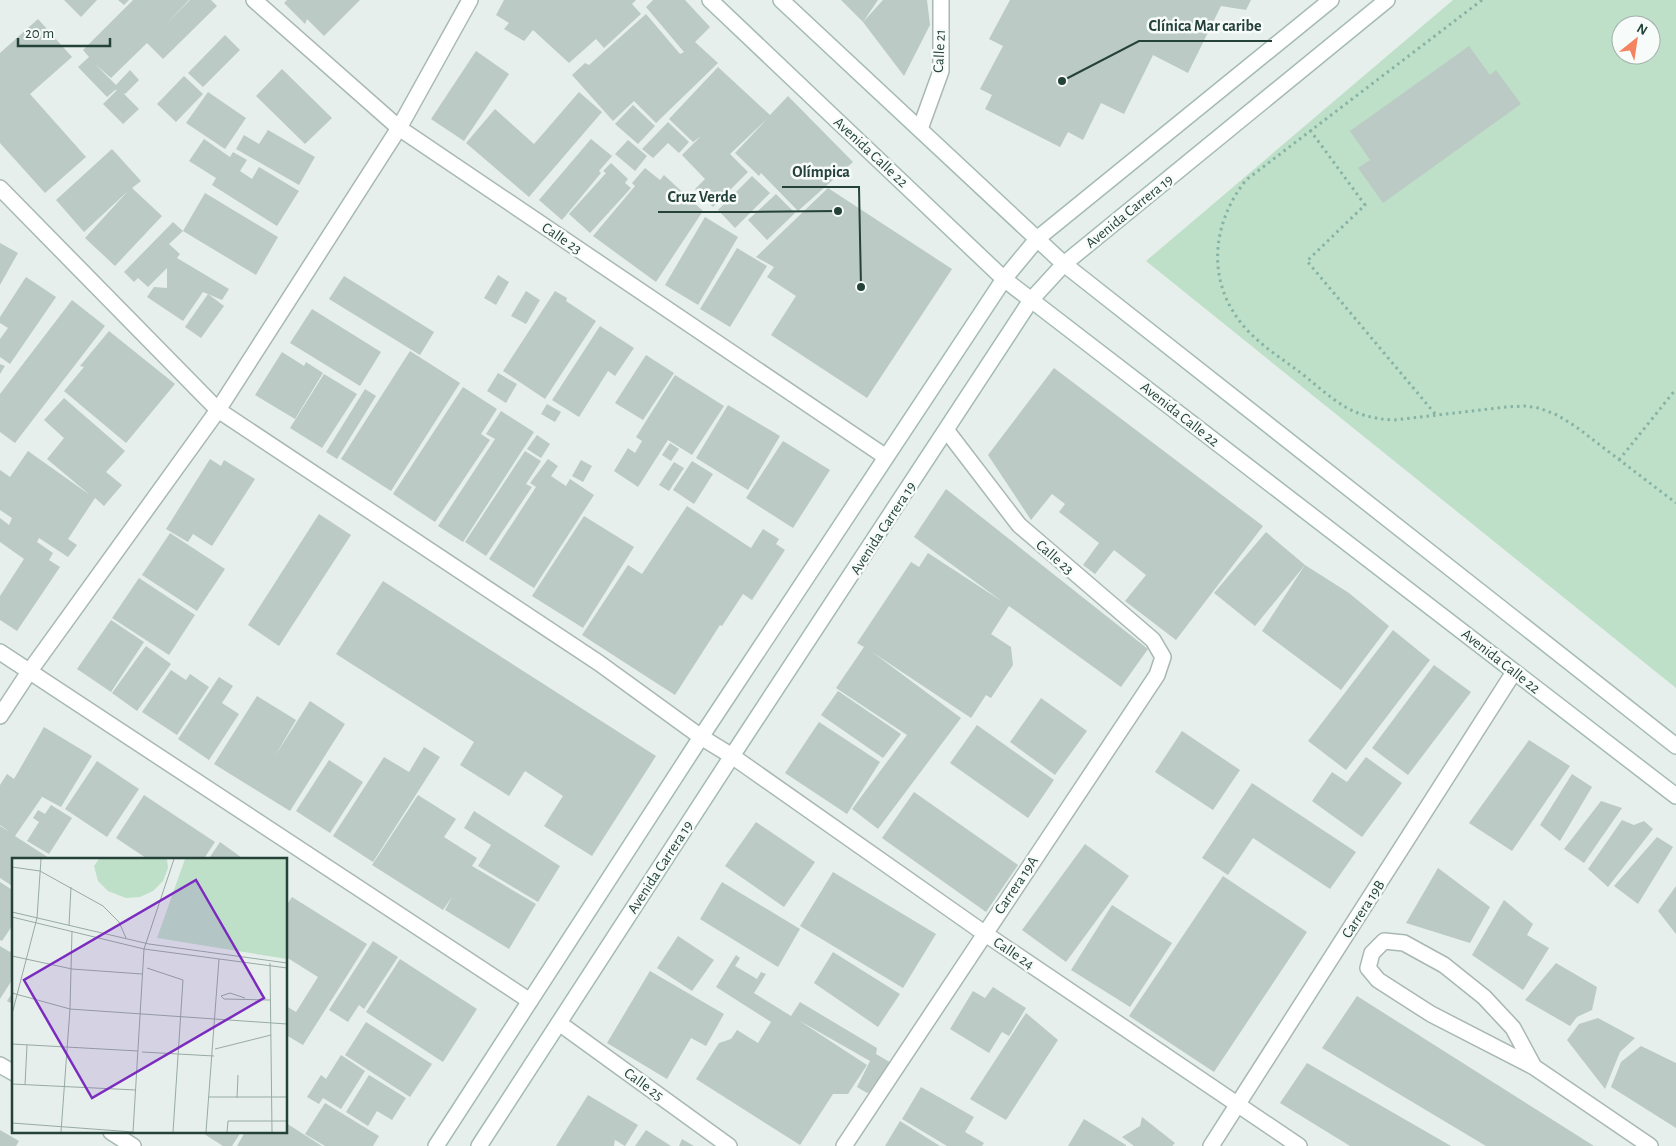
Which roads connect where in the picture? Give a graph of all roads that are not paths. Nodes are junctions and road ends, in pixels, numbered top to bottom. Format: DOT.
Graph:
graph roads {
  1 [pos="254,0"];
  2 [pos="470,0"];
  3 [pos="710,0"];
  4 [pos="781,0"];
  5 [pos="941,0"];
  6 [pos="1332,0"];
  7 [pos="1387,0"];
  8 [pos="399,128"];
  9 [pos="920,129"];
  10 [pos="0,188"];
  11 [pos="1038,238"];
  12 [pos="1064,264"];
  13 [pos="1004,279"];
  14 [pos="1032,300"];
  15 [pos="218,410"];
  16 [pos="947,431"];
  17 [pos="886,457"];
  18 [pos="0,652"];
  19 [pos="29,672"];
  20 [pos="1514,672"];
  21 [pos="1157,675"];
  22 [pos="0,716"];
  23 [pos="701,738"];
  24 [pos="1676,746"];
  25 [pos="732,756"];
  26 [pos="1676,796"];
  27 [pos="984,933"];
  28 [pos="530,1001"];
  29 [pos="559,1023"];
  30 [pos="0,1065"];
  31 [pos="1534,1067"];
  32 [pos="12,1072"];
  33 [pos="1237,1106"];
  34 [pos="114,1134"];
  35 [pos="133,1146"];
  36 [pos="436,1146"];
  37 [pos="480,1146"];
  38 [pos="729,1146"];
  39 [pos="844,1146"];
  40 [pos="1211,1146"];
  41 [pos="1299,1146"];
  42 [pos="1650,1146"];
  1 -- 8 [label="street, Calle 23"];
  2 -- 8 [label="street"];
  3 -- 13 [label="street, Avenida Calle 22"];
  4 -- 9 [label="street"];
  5 -- 9 [label="street, Calle 21"];
  6 -- 11 [label="street"];
  7 -- 12 [label="street, Avenida Carrera 19"];
  8 -- 15 [label="street"];
  8 -- 17 [label="street, Calle 23"];
  9 -- 11 [label="street"];
  10 -- 15 [label="street, Calle 24"];
  11 -- 12 [label="street"];
  11 -- 13 [label="street"];
  12 -- 14 [label="street, Avenida Carrera 19"];
  12 -- 24 [label="street"];
  13 -- 14 [label="street, Avenida Calle 22"];
  13 -- 17 [label="street"];
  14 -- 16 [label="street, Avenida Carrera 19"];
  14 -- 20 [label="street, Avenida Calle 22"];
  15 -- 19 [label="street"];
  15 -- 23 [label="street, Calle 24"];
  16 -- 21 [label="street, Calle 23"];
  16 -- 25 [label="street, Avenida Carrera 19"];
  17 -- 23 [label="street"];
  18 -- 19 [label="street"];
  19 -- 22 [label="street"];
  19 -- 28 [label="street"];
  20 -- 26 [label="street, Avenida Calle 22"];
  20 -- 33 [label="street, Carrera 19B"];
  21 -- 27 [label="street, Carrera 19A"];
  23 -- 25 [label="street, Calle 24"];
  23 -- 28 [label="street"];
  25 -- 27 [label="street, Calle 24"];
  25 -- 29 [label="street, Avenida Carrera 19"];
  27 -- 33 [label="street, Calle 24"];
  27 -- 39 [label="street, Carrera 19A"];
  28 -- 36 [label="street"];
  29 -- 37 [label="street, Avenida Carrera 19"];
  29 -- 38 [label="street, Calle 25"];
  30 -- 32 [label="street"];
  31 -- 31 [label="street"];
  31 -- 42 [label="street"];
  33 -- 40 [label="street, Carrera 19B"];
  33 -- 41 [label="street, Calle 24"];
  34 -- 35 [label="street"];
}
